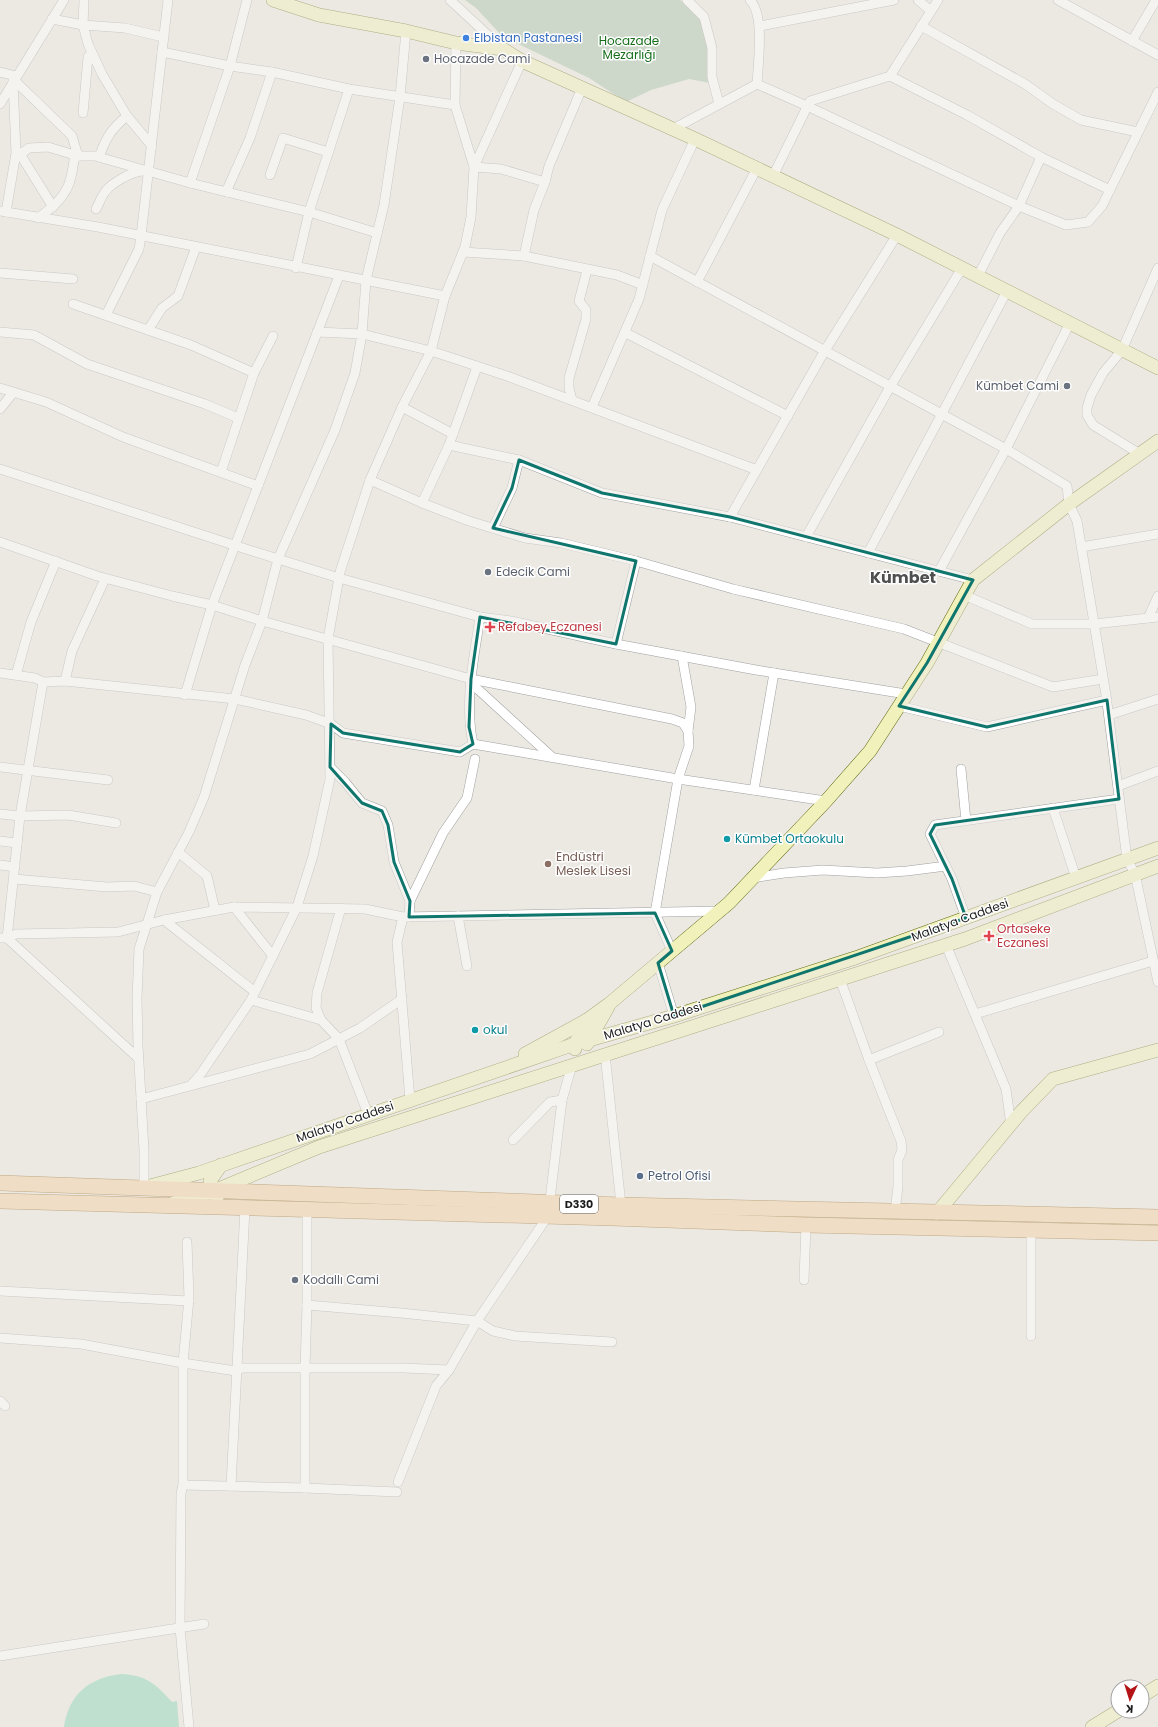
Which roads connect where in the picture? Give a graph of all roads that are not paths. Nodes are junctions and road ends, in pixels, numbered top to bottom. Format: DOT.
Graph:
graph roads {
  1 [pos="64,0"];
  2 [pos="84,0"];
  3 [pos="168,0"];
  4 [pos="247,0"];
  5 [pos="273,0"];
  6 [pos="450,0"];
  7 [pos="687,0"];
  8 [pos="750,0"];
  9 [pos="894,0"];
  10 [pos="918,0"];
  11 [pos="938,0"];
  12 [pos="1058,0"];
  13 [pos="1156,0"];
  14 [pos="931,11"];
  15 [pos="52,19"];
  16 [pos="83,25"];
  17 [pos="760,26"];
  18 [pos="921,26"];
  19 [pos="406,31"];
  20 [pos="163,37"];
  21 [pos="1132,41"];
  22 [pos="456,43"];
  23 [pos="503,49"];
  24 [pos="162,52"];
  25 [pos="92,53"];
  26 [pos="1158,55"];
  27 [pos="522,61"];
  28 [pos="230,66"];
  29 [pos="0,72"];
  30 [pos="272,72"];
  31 [pos="890,76"];
  32 [pos="14,79"];
  33 [pos="757,84"];
  34 [pos="582,88"];
  35 [pos="349,89"];
  36 [pos="1158,92"];
  37 [pos="400,97"];
  38 [pos="0,104"];
  39 [pos="719,104"];
  40 [pos="456,105"];
  41 [pos="807,106"];
  42 [pos="83,113"];
  43 [pos="127,116"];
  44 [pos="673,129"];
  45 [pos="1138,132"];
  46 [pos="695,139"];
  47 [pos="152,146"];
  48 [pos="328,152"];
  49 [pos="18,156"];
  50 [pos="78,156"];
  51 [pos="99,157"];
  52 [pos="1041,157"];
  53 [pos="474,166"];
  54 [pos="757,168"];
  55 [pos="149,171"];
  56 [pos="270,175"];
  57 [pos="773,176"];
  58 [pos="545,182"];
  59 [pos="190,183"];
  60 [pos="1110,190"];
  61 [pos="226,192"];
  62 [pos="1018,206"];
  63 [pos="53,207"];
  64 [pos="96,209"];
  65 [pos="3,211"];
  66 [pos="309,212"];
  67 [pos="38,218"];
  68 [pos="377,233"];
  69 [pos="897,235"];
  70 [pos="141,236"];
  71 [pos="196,248"];
  72 [pos="463,252"];
  73 [pos="524,256"];
  74 [pos="650,256"];
  75 [pos="296,268"];
  76 [pos="962,268"];
  77 [pos="1158,268"];
  78 [pos="587,270"];
  79 [pos="0,273"];
  80 [pos="338,276"];
  81 [pos="978,276"];
  82 [pos="73,279"];
  83 [pos="366,280"];
  84 [pos="697,282"];
  85 [pos="644,285"];
  86 [pos="1008,291"];
  87 [pos="445,296"];
  88 [pos="73,304"];
  89 [pos="106,315"];
  90 [pos="1070,323"];
  91 [pos="148,330"];
  92 [pos="0,332"];
  93 [pos="317,332"];
  94 [pos="626,333"];
  95 [pos="362,334"];
  96 [pos="273,336"];
  97 [pos="1122,350"];
  98 [pos="431,351"];
  99 [pos="824,352"];
  100 [pos="477,367"];
  101 [pos="1158,368"];
  102 [pos="254,373"];
  103 [pos="890,387"];
  104 [pos="0,388"];
  105 [pos="13,392"];
  106 [pos="572,400"];
  107 [pos="402,407"];
  108 [pos="592,407"];
  109 [pos="0,409"];
  110 [pos="942,415"];
  111 [pos="788,416"];
  112 [pos="238,418"];
  113 [pos="453,434"];
  114 [pos="1158,441"];
  115 [pos="449,445"];
  116 [pos="1006,449"];
  117 [pos="1140,454"];
  118 [pos="519,460"];
  119 [pos="0,469"];
  120 [pos="757,470"];
  121 [pos="221,472"];
  122 [pos="370,480"];
  123 [pos="258,486"];
  124 [pos="422,503"];
  125 [pos="1070,504"];
  126 [pos="730,517"];
  127 [pos="493,528"];
  128 [pos="1158,534"];
  129 [pos="806,536"];
  130 [pos="0,542"];
  131 [pos="235,546"];
  132 [pos="1081,547"];
  133 [pos="868,553"];
  134 [pos="278,559"];
  135 [pos="56,561"];
  136 [pos="636,561"];
  137 [pos="939,571"];
  138 [pos="339,578"];
  139 [pos="105,579"];
  140 [pos="973,580"];
  141 [pos="964,595"];
  142 [pos="1158,596"];
  143 [pos="212,605"];
  144 [pos="480,617"];
  145 [pos="1158,617"];
  146 [pos="1148,618"];
  147 [pos="262,621"];
  148 [pos="1094,624"];
  149 [pos="328,639"];
  150 [pos="939,642"];
  151 [pos="616,644"];
  152 [pos="682,656"];
  153 [pos="0,673"];
  154 [pos="774,673"];
  155 [pos="16,675"];
  156 [pos="1103,679"];
  157 [pos="65,681"];
  158 [pos="471,681"];
  159 [pos="43,682"];
  160 [pos="906,694"];
  161 [pos="185,695"];
  162 [pos="234,699"];
  163 [pos="1158,699"];
  164 [pos="1107,700"];
  165 [pos="899,706"];
  166 [pos="1109,715"];
  167 [pos="331,724"];
  168 [pos="688,731"];
  169 [pos="473,744"];
  170 [pos="552,757"];
  171 [pos="476,759"];
  172 [pos="0,767"];
  173 [pos="330,767"];
  174 [pos="961,769"];
  175 [pos="28,770"];
  176 [pos="1158,771"];
  177 [pos="678,779"];
  178 [pos="108,780"];
  179 [pos="1118,786"];
  180 [pos="754,790"];
  181 [pos="1119,798"];
  182 [pos="826,801"];
  183 [pos="1053,808"];
  184 [pos="0,814"];
  185 [pos="20,816"];
  186 [pos="966,821"];
  187 [pos="116,823"];
  188 [pos="0,841"];
  189 [pos="17,843"];
  190 [pos="1158,848"];
  191 [pos="178,852"];
  192 [pos="1127,858"];
  193 [pos="0,865"];
  194 [pos="946,866"];
  195 [pos="1158,866"];
  196 [pos="15,867"];
  197 [pos="1135,874"];
  198 [pos="753,878"];
  199 [pos="1076,878"];
  200 [pos="14,879"];
  201 [pos="157,892"];
  202 [pos="410,901"];
  203 [pos="234,907"];
  204 [pos="296,907"];
  205 [pos="341,908"];
  206 [pos="214,910"];
  207 [pos="720,911"];
  208 [pos="655,913"];
  209 [pos="458,916"];
  210 [pos="406,917"];
  211 [pos="966,918"];
  212 [pos="164,920"];
  213 [pos="147,924"];
  214 [pos="4,938"];
  215 [pos="946,945"];
  216 [pos="672,951"];
  217 [pos="273,956"];
  218 [pos="1154,961"];
  219 [pos="658,963"];
  220 [pos="467,966"];
  221 [pos="840,979"];
  222 [pos="1158,982"];
  223 [pos="253,996"];
  224 [pos="402,999"];
  225 [pos="609,1004"];
  226 [pos="975,1014"];
  227 [pos="674,1016"];
  228 [pos="321,1020"];
  229 [pos="587,1020"];
  230 [pos="939,1032"];
  231 [pos="339,1039"];
  232 [pos="590,1040"];
  233 [pos="575,1044"];
  234 [pos="1158,1050"];
  235 [pos="605,1054"];
  236 [pos="138,1058"];
  237 [pos="868,1060"];
  238 [pos="572,1065"];
  239 [pos="487,1074"];
  240 [pos="191,1085"];
  241 [pos="141,1099"];
  242 [pos="410,1100"];
  243 [pos="562,1100"];
  244 [pos="368,1114"];
  245 [pos="1010,1125"];
  246 [pos="513,1140"];
  247 [pos="220,1165"];
  248 [pos="0,1183"];
  249 [pos="144,1187"];
  250 [pos="214,1191"];
  251 [pos="0,1201"];
  252 [pos="621,1205"];
  253 [pos="164,1206"];
  254 [pos="220,1207"];
  255 [pos="245,1208"];
  256 [pos="307,1210"];
  257 [pos="549,1210"];
  258 [pos="895,1212"];
  259 [pos="937,1213"];
  260 [pos="1158,1217"];
  261 [pos="806,1225"];
  262 [pos="1031,1230"];
  263 [pos="1158,1233"];
  264 [pos="187,1242"];
  265 [pos="804,1280"];
  266 [pos="0,1291"];
  267 [pos="189,1301"];
  268 [pos="307,1305"];
  269 [pos="477,1321"];
  270 [pos="1031,1336"];
  271 [pos="0,1338"];
  272 [pos="612,1342"];
  273 [pos="183,1363"];
  274 [pos="305,1368"];
  275 [pos="449,1370"];
  276 [pos="236,1371"];
  277 [pos="398,1482"];
  278 [pos="183,1485"];
  279 [pos="230,1486"];
  280 [pos="305,1488"];
  281 [pos="397,1492"];
  282 [pos="204,1624"];
  283 [pos="180,1628"];
  284 [pos="0,1656"];
  285 [pos="1110,1716"];
  286 [pos="189,1727"];
  287 [pos="1092,1727"];
  1 -- 15 [label="street"];
  2 -- 16 [label="street"];
  3 -- 20 [label="street"];
  4 -- 28 [label="street"];
  5 -- 19 [label="street"];
  6 -- 23 [label="street"];
  7 -- 39 [label="street"];
  8 -- 17 [label="street"];
  9 -- 17 [label="street"];
  10 -- 14 [label="street"];
  11 -- 14 [label="street"];
  12 -- 21 [label="street"];
  13 -- 21 [label="street"];
  14 -- 18 [label="street"];
  15 -- 16 [label="street"];
  15 -- 32 [label="street"];
  16 -- 20 [label="street"];
  16 -- 25 [label="street"];
  17 -- 33 [label="street"];
  18 -- 31 [label="street"];
  18 -- 45 [label="street"];
  19 -- 22 [label="street"];
  19 -- 37 [label="street"];
  20 -- 24 [label="street"];
  21 -- 26 [label="street"];
  22 -- 23 [label="street"];
  22 -- 40 [label="street"];
  23 -- 27 [label="street"];
  24 -- 28 [label="street"];
  24 -- 47 [label="street"];
  25 -- 42 [label="street"];
  25 -- 43 [label="street"];
  27 -- 34 [label="street"];
  27 -- 53 [label="street"];
  28 -- 30 [label="street"];
  28 -- 59 [label="street"];
  29 -- 32 [label="street"];
  30 -- 35 [label="street"];
  30 -- 61 [label="street"];
  31 -- 41 [label="street"];
  31 -- 52 [label="street"];
  32 -- 38 [label="street"];
  32 -- 49 [label="street"];
  32 -- 50 [label="street"];
  33 -- 39 [label="street"];
  33 -- 41 [label="street"];
  34 -- 44 [label="street"];
  34 -- 58 [label="street"];
  35 -- 37 [label="street"];
  35 -- 48 [label="street"];
  36 -- 45 [label="street"];
  37 -- 40 [label="street"];
  37 -- 68 [label="street"];
  39 -- 44 [label="street"];
  40 -- 53 [label="street"];
  41 -- 57 [label="street"];
  41 -- 62 [label="street"];
  43 -- 47 [label="street"];
  43 -- 51 [label="street"];
  44 -- 46 [label="street"];
  45 -- 60 [label="street"];
  46 -- 54 [label="street"];
  46 -- 74 [label="street"];
  47 -- 55 [label="street"];
  48 -- 56 [label="street"];
  48 -- 66 [label="street"];
  49 -- 50 [label="street"];
  49 -- 63 [label="street"];
  49 -- 65 [label="street"];
  50 -- 51 [label="street"];
  50 -- 63 [label="street"];
  51 -- 55 [label="street"];
  52 -- 60 [label="street"];
  52 -- 62 [label="street"];
  53 -- 58 [label="street"];
  53 -- 72 [label="street"];
  54 -- 57 [label="street"];
  54 -- 84 [label="street"];
  55 -- 59 [label="street"];
  55 -- 64 [label="street"];
  55 -- 70 [label="street"];
  57 -- 69 [label="street"];
  58 -- 73 [label="street"];
  59 -- 61 [label="street"];
  60 -- 62 [label="street"];
  61 -- 66 [label="street"];
  62 -- 81 [label="street"];
  63 -- 67 [label="street"];
  65 -- 67 [label="street"];
  66 -- 68 [label="street"];
  66 -- 75 [label="street"];
  67 -- 70 [label="street"];
  68 -- 83 [label="street"];
  69 -- 76 [label="street"];
  69 -- 99 [label="street"];
  70 -- 71 [label="street"];
  70 -- 89 [label="street"];
  71 -- 75 [label="street"];
  71 -- 91 [label="street"];
  72 -- 73 [label="street"];
  72 -- 87 [label="street"];
  73 -- 78 [label="street"];
  74 -- 84 [label="street"];
  74 -- 85 [label="street"];
  75 -- 80 [label="street"];
  76 -- 81 [label="street"];
  76 -- 103 [label="street"];
  77 -- 97 [label="street"];
  78 -- 85 [label="street"];
  78 -- 106 [label="street"];
  79 -- 82 [label="street"];
  80 -- 83 [label="street"];
  80 -- 93 [label="street"];
  81 -- 86 [label="street"];
  83 -- 87 [label="street"];
  83 -- 95 [label="street"];
  84 -- 99 [label="street"];
  85 -- 94 [label="street"];
  86 -- 90 [label="street"];
  86 -- 110 [label="street"];
  87 -- 98 [label="street"];
  88 -- 89 [label="street"];
  89 -- 91 [label="street"];
  90 -- 97 [label="street"];
  90 -- 116 [label="street"];
  91 -- 102 [label="street"];
  92 -- 112 [label="street"];
  93 -- 95 [label="street"];
  93 -- 123 [label="street"];
  94 -- 108 [label="street"];
  94 -- 111 [label="street"];
  95 -- 98 [label="street"];
  95 -- 134 [label="street"];
  96 -- 102 [label="street"];
  97 -- 101 [label="street"];
  97 -- 117 [label="street"];
  98 -- 100 [label="street"];
  98 -- 107 [label="street"];
  99 -- 103 [label="street"];
  99 -- 111 [label="street"];
  100 -- 106 [label="street"];
  100 -- 113 [label="street"];
  102 -- 112 [label="street"];
  103 -- 110 [label="street"];
  103 -- 129 [label="street"];
  104 -- 105 [label="street"];
  105 -- 109 [label="street"];
  105 -- 121 [label="street"];
  106 -- 108 [label="street"];
  107 -- 113 [label="street"];
  107 -- 122 [label="street"];
  108 -- 120 [label="street"];
  110 -- 116 [label="street"];
  110 -- 133 [label="street"];
  111 -- 120 [label="street"];
  112 -- 121 [label="street"];
  113 -- 115 [label="street"];
  114 -- 117 [label="street"];
  115 -- 118 [label="street"];
  115 -- 124 [label="street"];
  116 -- 125 [label="street"];
  116 -- 137 [label="street"];
  117 -- 125 [label="street"];
  118 -- 126 [label="street"];
  118 -- 127 [label="street"];
  119 -- 131 [label="street"];
  120 -- 126 [label="street"];
  121 -- 123 [label="street"];
  122 -- 124 [label="street"];
  122 -- 138 [label="street"];
  123 -- 131 [label="street"];
  124 -- 127 [label="street"];
  125 -- 132 [label="street"];
  125 -- 140 [label="street"];
  126 -- 129 [label="street"];
  127 -- 136 [label="street"];
  128 -- 132 [label="street"];
  129 -- 133 [label="street"];
  130 -- 135 [label="street"];
  131 -- 134 [label="street"];
  131 -- 143 [label="street"];
  132 -- 148 [label="street"];
  133 -- 137 [label="street"];
  134 -- 138 [label="street"];
  134 -- 147 [label="street"];
  135 -- 139 [label="street"];
  135 -- 155 [label="street"];
  136 -- 150 [label="street"];
  136 -- 151 [label="street"];
  137 -- 140 [label="street"];
  138 -- 144 [label="street"];
  138 -- 149 [label="street"];
  139 -- 143 [label="street"];
  139 -- 157 [label="street"];
  140 -- 141 [label="street"];
  141 -- 148 [label="street"];
  141 -- 150 [label="street"];
  142 -- 146 [label="street"];
  143 -- 147 [label="street"];
  143 -- 161 [label="street"];
  144 -- 151 [label="street"];
  144 -- 158 [label="street"];
  145 -- 146 [label="street"];
  146 -- 148 [label="street"];
  147 -- 149 [label="street"];
  147 -- 162 [label="street"];
  148 -- 156 [label="street"];
  149 -- 158 [label="street"];
  149 -- 167 [label="street"];
  150 -- 156 [label="street"];
  150 -- 160 [label="street"];
  151 -- 152 [label="street"];
  152 -- 154 [label="street"];
  152 -- 168 [label="street"];
  153 -- 155 [label="street"];
  154 -- 160 [label="street"];
  154 -- 180 [label="street"];
  155 -- 159 [label="street"];
  156 -- 164 [label="street"];
  157 -- 159 [label="street"];
  157 -- 161 [label="street"];
  158 -- 168 [label="street"];
  158 -- 169 [label="street"];
  158 -- 170 [label="street"];
  159 -- 175 [label="street"];
  160 -- 165 [label="street"];
  161 -- 162 [label="street"];
  162 -- 167 [label="street"];
  162 -- 191 [label="street"];
  163 -- 166 [label="street"];
  164 -- 165 [label="street"];
  164 -- 166 [label="street"];
  165 -- 182 [label="street"];
  166 -- 179 [label="street"];
  167 -- 169 [label="street"];
  167 -- 173 [label="street"];
  168 -- 177 [label="street"];
  169 -- 170 [label="street"];
  170 -- 177 [label="street"];
  171 -- 202 [label="street"];
  172 -- 175 [label="street"];
  173 -- 202 [label="street"];
  173 -- 204 [label="street"];
  174 -- 186 [label="street"];
  175 -- 178 [label="street"];
  175 -- 185 [label="street"];
  176 -- 179 [label="street"];
  177 -- 180 [label="street"];
  177 -- 208 [label="street"];
  179 -- 181 [label="street"];
  180 -- 182 [label="street"];
  181 -- 183 [label="street"];
  181 -- 192 [label="street"];
  182 -- 198 [label="street"];
  183 -- 186 [label="street"];
  183 -- 199 [label="street"];
  184 -- 185 [label="street"];
  185 -- 187 [label="street"];
  185 -- 189 [label="street"];
  186 -- 194 [label="street"];
  188 -- 189 [label="street"];
  189 -- 196 [label="street"];
  190 -- 192 [label="street, Malatya Caddesi"];
  191 -- 201 [label="street"];
  191 -- 206 [label="street"];
  192 -- 197 [label="street"];
  192 -- 199 [label="street, Malatya Caddesi"];
  193 -- 196 [label="street"];
  194 -- 198 [label="street"];
  194 -- 211 [label="street"];
  195 -- 197 [label="street"];
  196 -- 200 [label="street"];
  197 -- 215 [label="street"];
  197 -- 218 [label="street"];
  198 -- 207 [label="street"];
  199 -- 211 [label="street, Malatya Caddesi"];
  200 -- 201 [label="street"];
  200 -- 214 [label="street"];
  201 -- 213 [label="street"];
  202 -- 210 [label="street"];
  203 -- 204 [label="street"];
  203 -- 206 [label="street"];
  203 -- 217 [label="street"];
  204 -- 205 [label="street"];
  204 -- 217 [label="street"];
  205 -- 210 [label="street"];
  205 -- 228 [label="street"];
  206 -- 212 [label="street"];
  207 -- 208 [label="street"];
  207 -- 216 [label="street"];
  208 -- 209 [label="street"];
  208 -- 216 [label="street"];
  209 -- 210 [label="street"];
  209 -- 220 [label="street"];
  210 -- 224 [label="street"];
  211 -- 227 [label="street, Malatya Caddesi"];
  212 -- 213 [label="street"];
  212 -- 223 [label="street"];
  213 -- 214 [label="street"];
  213 -- 236 [label="street"];
  214 -- 236 [label="street"];
  215 -- 221 [label="street"];
  215 -- 226 [label="street"];
  216 -- 219 [label="street"];
  217 -- 223 [label="street"];
  218 -- 222 [label="street"];
  218 -- 226 [label="street"];
  219 -- 225 [label="street"];
  219 -- 227 [label="street"];
  221 -- 235 [label="street"];
  221 -- 237 [label="street"];
  223 -- 228 [label="street"];
  223 -- 240 [label="street"];
  224 -- 231 [label="street"];
  224 -- 242 [label="street"];
  225 -- 229 [label="street"];
  225 -- 232 [label="street"];
  226 -- 245 [label="street"];
  227 -- 232 [label="street, Malatya Caddesi"];
  228 -- 231 [label="street"];
  229 -- 233 [label="street"];
  229 -- 239 [label="street"];
  230 -- 237 [label="street"];
  231 -- 240 [label="street"];
  231 -- 244 [label="street"];
  232 -- 233 [label="street, Malatya Caddesi"];
  232 -- 238 [label="street"];
  233 -- 238 [label="street"];
  233 -- 239 [label="street, Malatya Caddesi"];
  234 -- 245 [label="street"];
  235 -- 238 [label="street"];
  235 -- 252 [label="street"];
  236 -- 241 [label="street"];
  237 -- 258 [label="street"];
  238 -- 243 [label="street"];
  238 -- 250 [label="street"];
  239 -- 242 [label="street, Malatya Caddesi"];
  240 -- 241 [label="street"];
  241 -- 249 [label="street"];
  242 -- 244 [label="street, Malatya Caddesi"];
  243 -- 246 [label="street"];
  243 -- 257 [label="street"];
  244 -- 247 [label="street, Malatya Caddesi"];
  245 -- 259 [label="street"];
  247 -- 249 [label="street, Malatya Caddesi"];
  247 -- 250 [label="street"];
  248 -- 249 [label="main road, D330"];
  249 -- 250 [label="main road, D330"];
  250 -- 253 [label="street"];
  250 -- 254 [label="street"];
  250 -- 257 [label="main road, D330"];
  251 -- 253 [label="main road, D330"];
  252 -- 257 [label="main road, D330"];
  252 -- 258 [label="main road, D330"];
  253 -- 254 [label="main road, D330"];
  254 -- 255 [label="main road, D330"];
  255 -- 256 [label="main road, D330"];
  255 -- 276 [label="street"];
  256 -- 257 [label="main road, D330"];
  256 -- 268 [label="street"];
  257 -- 261 [label="main road, D330"];
  257 -- 269 [label="street"];
  258 -- 259 [label="main road, D330"];
  259 -- 260 [label="main road, D330"];
  261 -- 262 [label="main road, D330"];
  261 -- 265 [label="street"];
  262 -- 263 [label="main road, D330"];
  262 -- 270 [label="street"];
  264 -- 267 [label="street"];
  266 -- 267 [label="street"];
  267 -- 273 [label="street"];
  268 -- 269 [label="street"];
  268 -- 274 [label="street"];
  269 -- 272 [label="street"];
  269 -- 275 [label="street"];
  271 -- 273 [label="street"];
  273 -- 276 [label="street"];
  273 -- 278 [label="street"];
  274 -- 275 [label="street"];
  274 -- 276 [label="street"];
  274 -- 280 [label="street"];
  275 -- 277 [label="street"];
  276 -- 279 [label="street"];
  278 -- 279 [label="street"];
  278 -- 283 [label="street"];
  279 -- 280 [label="street"];
  280 -- 281 [label="street"];
  282 -- 283 [label="street"];
  283 -- 284 [label="street"];
  283 -- 286 [label="street"];
  285 -- 287 [label="street"];
}
